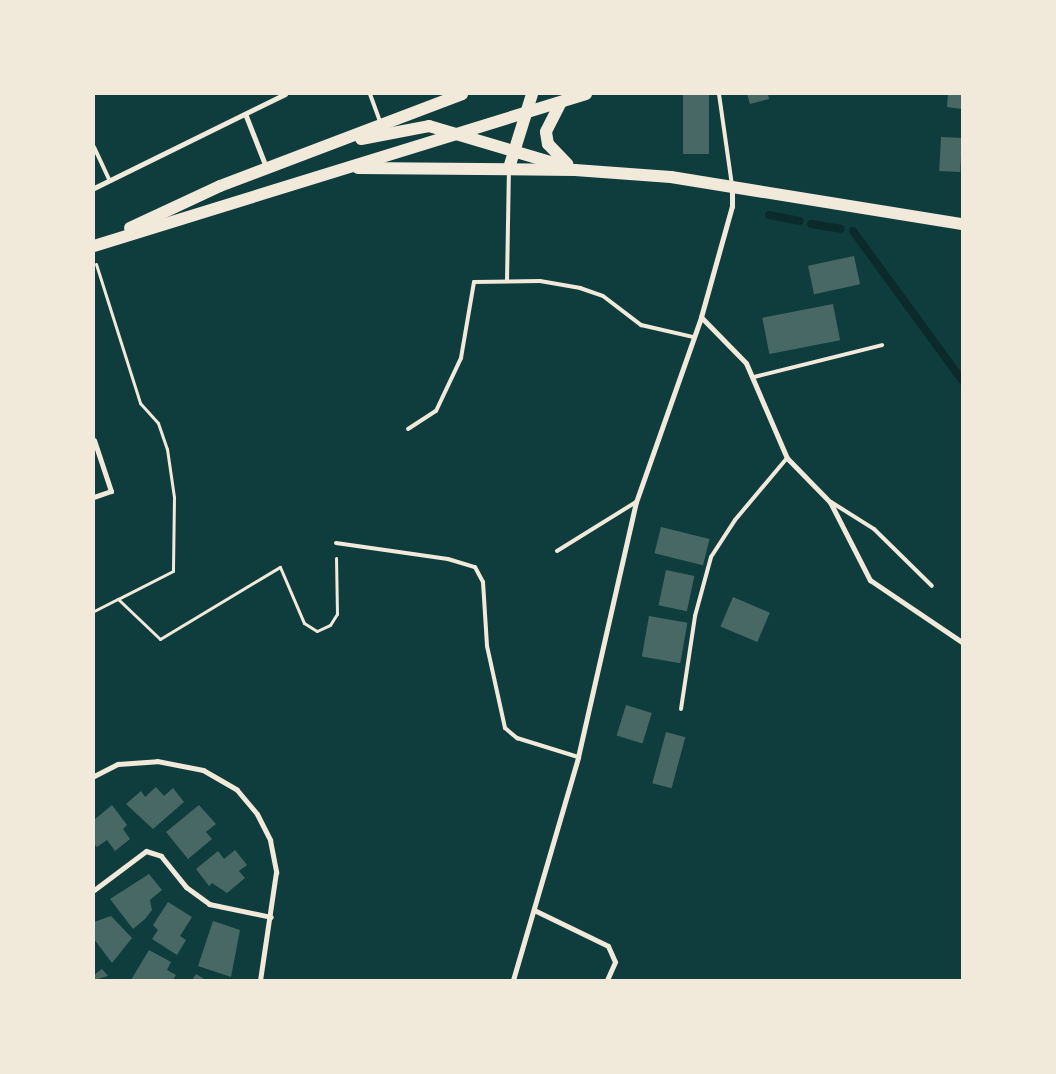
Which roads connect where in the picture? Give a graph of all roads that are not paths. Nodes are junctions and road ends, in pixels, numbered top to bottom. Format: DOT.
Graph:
graph roads {
  1 [pos="285,94"];
  2 [pos="370,94"];
  3 [pos="462,94"];
  4 [pos="532,94"];
  5 [pos="586,94"];
  6 [pos="719,94"];
  7 [pos="560,104"];
  8 [pos="246,116"];
  9 [pos="522,116"];
  10 [pos="380,125"];
  11 [pos="464,135"];
  12 [pos="339,144"];
  13 [pos="94,147"];
  14 [pos="512,149"];
  15 [pos="267,168"];
  16 [pos="358,168"];
  17 [pos="509,168"];
  18 [pos="575,170"];
  19 [pos="109,179"];
  20 [pos="732,187"];
  21 [pos="94,188"];
  22 [pos="962,224"];
  23 [pos="94,246"];
  24 [pos="507,281"];
  25 [pos="700,317"];
  26 [pos="693,337"];
  27 [pos="882,345"];
  28 [pos="754,377"];
  29 [pos="408,429"];
  30 [pos="94,440"];
  31 [pos="788,458"];
  32 [pos="94,497"];
  33 [pos="636,502"];
  34 [pos="830,502"];
  35 [pos="336,543"];
  36 [pos="558,551"];
  37 [pos="932,586"];
  38 [pos="962,642"];
  39 [pos="681,709"];
  40 [pos="578,757"];
  41 [pos="94,776"];
  42 [pos="94,890"];
  43 [pos="534,910"];
  44 [pos="271,917"];
  45 [pos="260,980"];
  46 [pos="513,980"];
  47 [pos="607,980"];
  1 -- 8 [label="street"];
  2 -- 10 [label="lane"];
  3 -- 10 [label="main road"];
  4 -- 9 [label="main road"];
  5 -- 7 [label="main road"];
  6 -- 20 [label="lane"];
  7 -- 9 [label="main road"];
  7 -- 18 [label="main road"];
  8 -- 15 [label="street"];
  8 -- 19 [label="street"];
  9 -- 11 [label="main road"];
  9 -- 14 [label="main road"];
  10 -- 12 [label="main road"];
  11 -- 12 [label="main road"];
  11 -- 14 [label="main road"];
  11 -- 16 [label="main road"];
  12 -- 15 [label="main road"];
  13 -- 19 [label="lane"];
  14 -- 17 [label="main road"];
  14 -- 18 [label="main road"];
  15 -- 23 [label="main road"];
  16 -- 17 [label="main road"];
  16 -- 23 [label="main road"];
  17 -- 18 [label="main road"];
  17 -- 24 [label="lane"];
  18 -- 20 [label="main road"];
  19 -- 21 [label="street"];
  20 -- 22 [label="main road"];
  20 -- 25 [label="street"];
  24 -- 26 [label="lane"];
  24 -- 29 [label="lane"];
  25 -- 26 [label="street"];
  25 -- 28 [label="street"];
  26 -- 33 [label="street"];
  27 -- 28 [label="lane"];
  28 -- 31 [label="street"];
  30 -- 32 [label="street"];
  31 -- 34 [label="street"];
  31 -- 39 [label="lane"];
  33 -- 36 [label="lane"];
  33 -- 40 [label="street"];
  34 -- 37 [label="lane"];
  34 -- 38 [label="street"];
  35 -- 40 [label="lane"];
  40 -- 43 [label="street"];
  41 -- 44 [label="street"];
  42 -- 44 [label="street"];
  43 -- 46 [label="street"];
  43 -- 47 [label="street"];
  44 -- 45 [label="street"];
}
